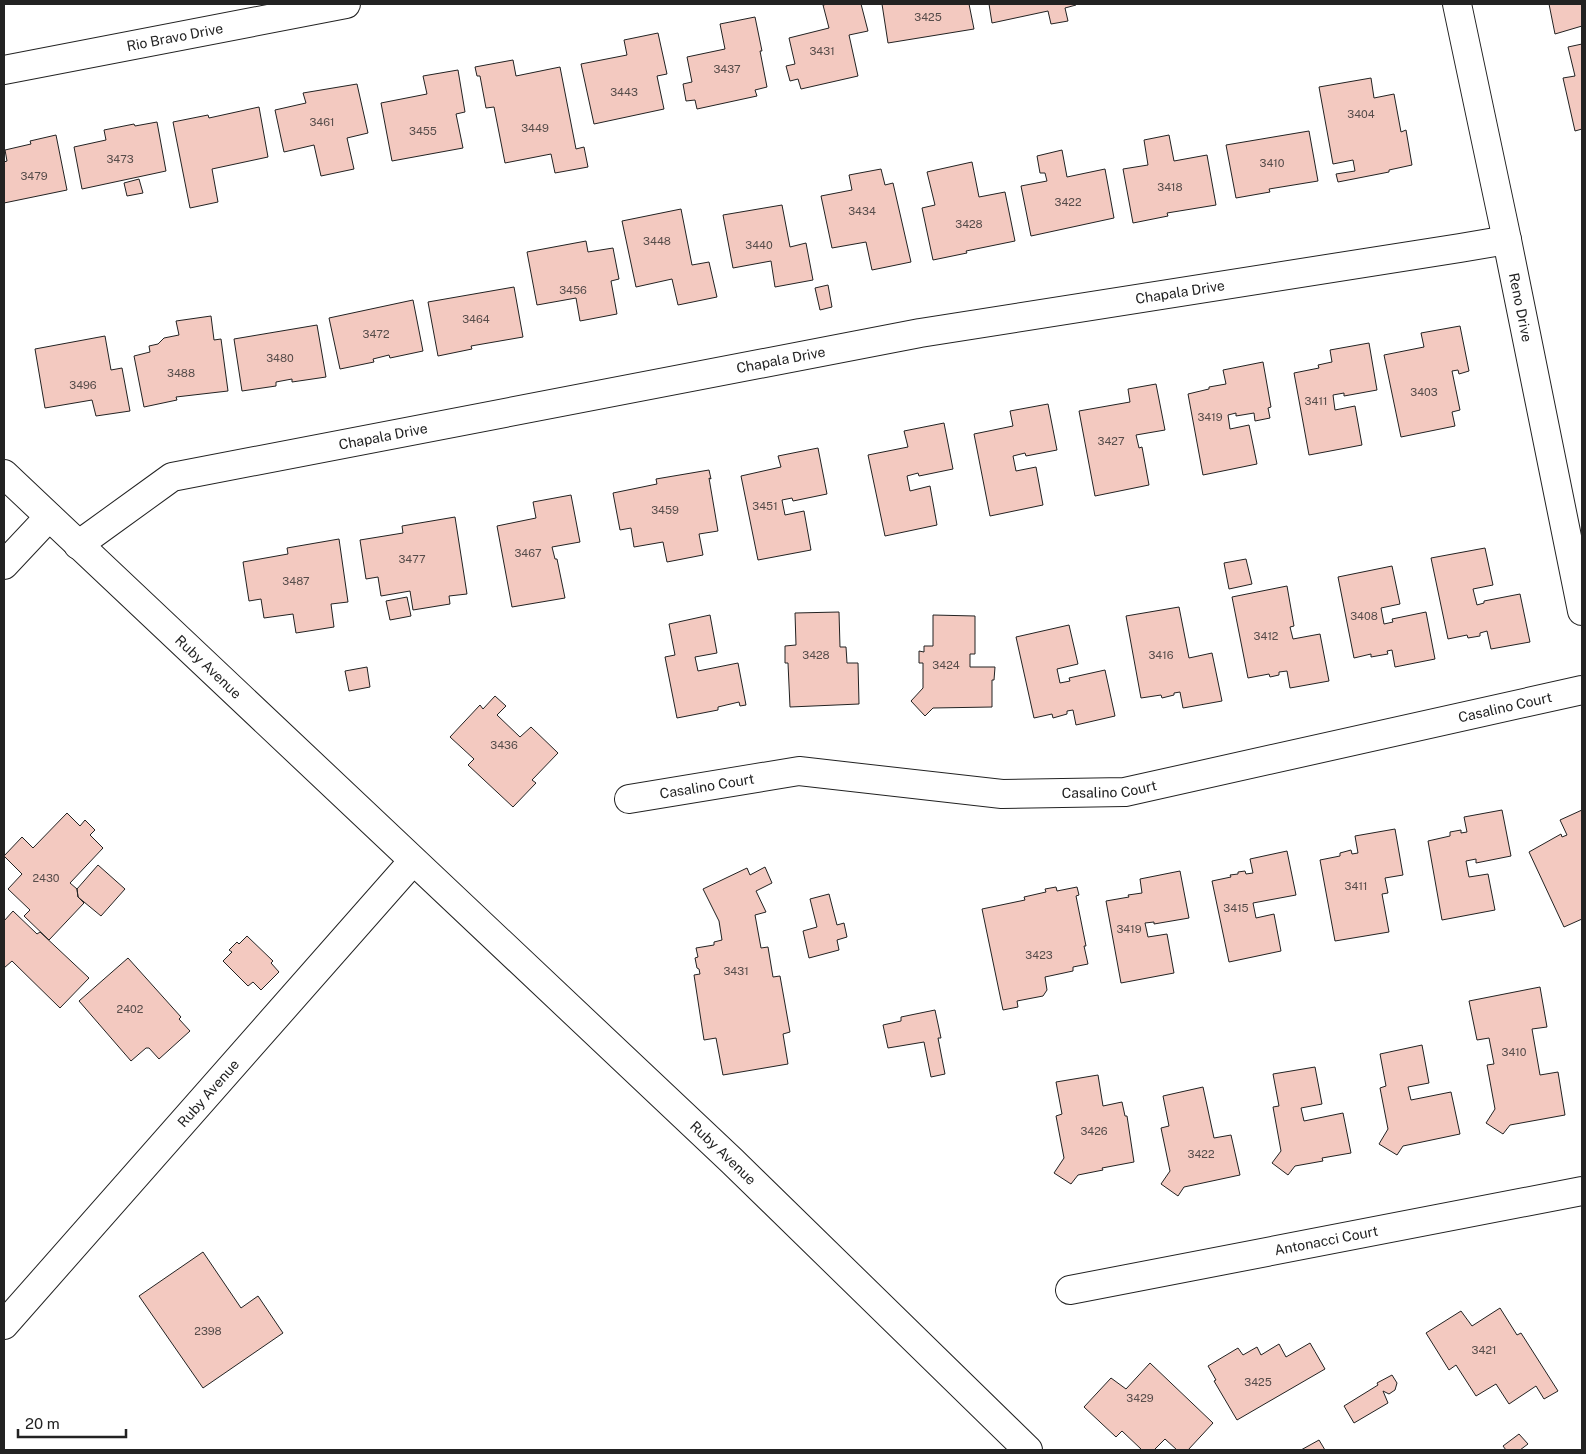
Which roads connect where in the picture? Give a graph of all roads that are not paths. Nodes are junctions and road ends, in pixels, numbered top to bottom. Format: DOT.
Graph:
graph roads {
  1 [pos="346,4"];
  2 [pos="1457,4"];
  3 [pos="4,70"];
  4 [pos="1507,240"];
  5 [pos="4,474"];
  6 [pos="49,517"];
  7 [pos="78,545"];
  8 [pos="4,566"];
  9 [pos="1582,611"];
  10 [pos="1582,690"];
  11 [pos="629,799"];
  12 [pos="413,861"];
  13 [pos="1582,1191"];
  14 [pos="1070,1290"];
  15 [pos="4,1325"];
  16 [pos="1028,1450"];
  1 -- 3 [label="street, Rio Bravo Drive"];
  2 -- 4 [label="street, Reno Drive"];
  4 -- 7 [label="street, Chapala Drive"];
  4 -- 9 [label="street, Reno Drive"];
  5 -- 6 [label="street, Ruby Avenue"];
  6 -- 7 [label="street, Ruby Avenue"];
  6 -- 8 [label="street"];
  7 -- 12 [label="street, Ruby Avenue"];
  10 -- 11 [label="street, Casalino Court"];
  12 -- 15 [label="street, Ruby Avenue"];
  12 -- 16 [label="street, Ruby Avenue"];
  13 -- 14 [label="street, Antonacci Court"];
}
